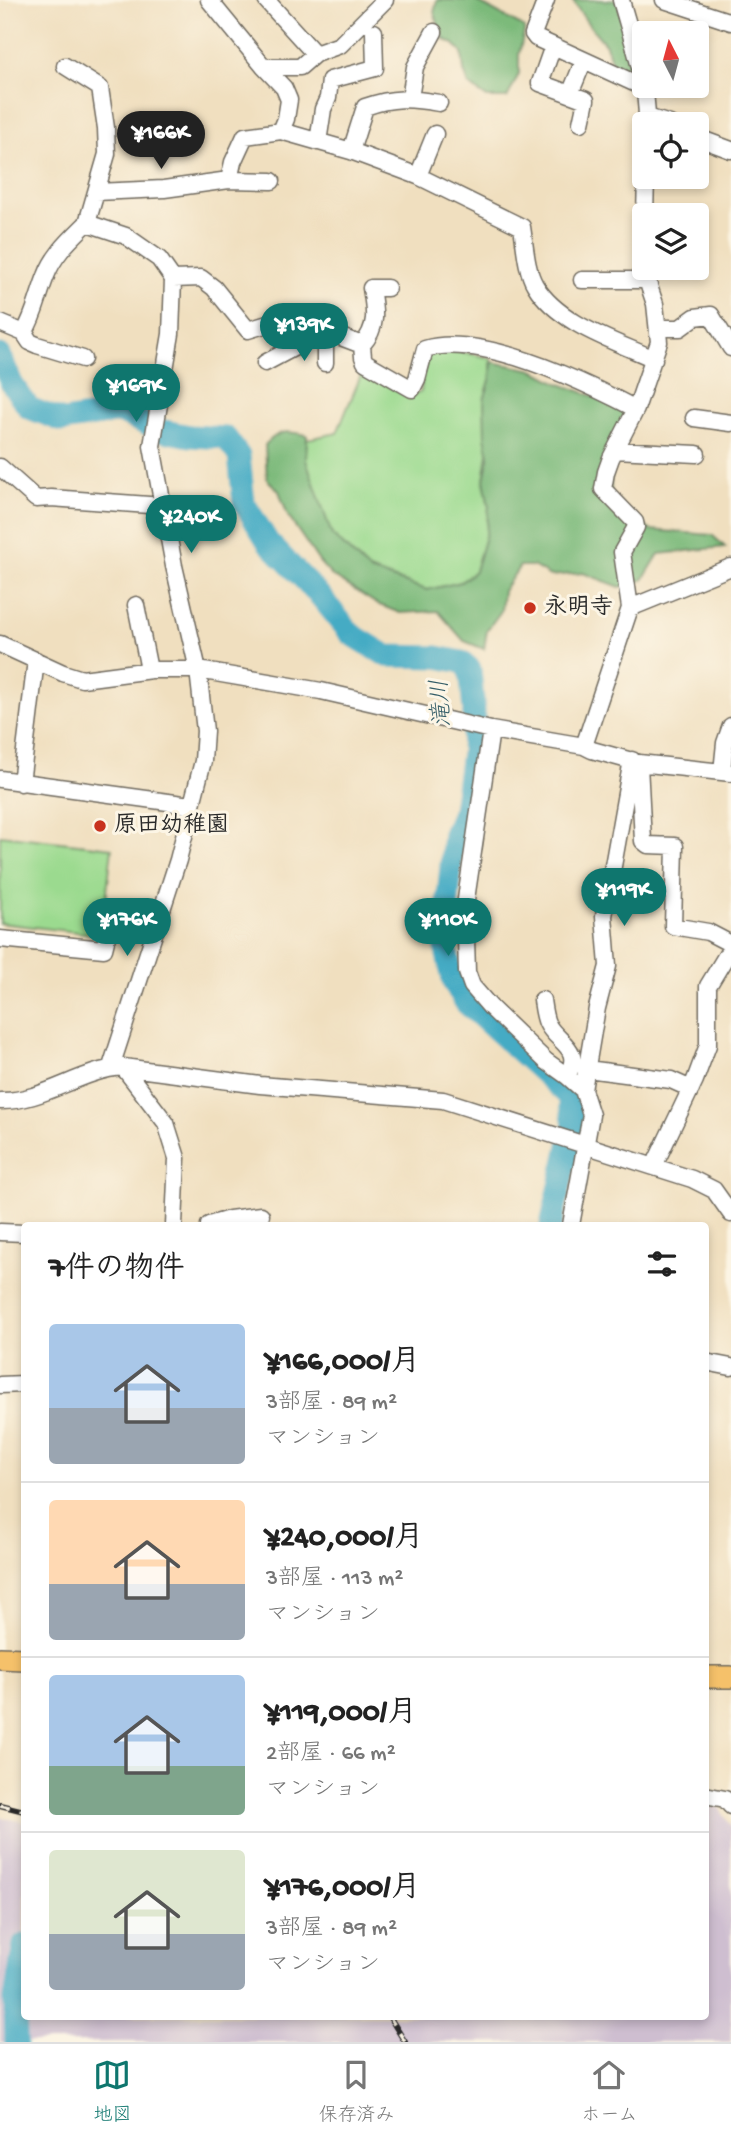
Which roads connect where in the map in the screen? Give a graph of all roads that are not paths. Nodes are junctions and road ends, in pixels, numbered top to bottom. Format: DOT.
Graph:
graph roads {
  1 [pos="209,0"];
  2 [pos="266,0"];
  3 [pos="385,0"];
  4 [pos="621,0"];
  5 [pos="664,0"];
  6 [pos="543,1"];
  7 [pos="731,22"];
  8 [pos="374,32"];
  9 [pos="434,32"];
  10 [pos="632,34"];
  11 [pos="553,46"];
  12 [pos="315,54"];
  13 [pos="584,60"];
  14 [pos="65,66"];
  15 [pos="264,67"];
  16 [pos="632,82"];
  17 [pos="570,94"];
  18 [pos="410,98"];
  19 [pos="439,103"];
  20 [pos="581,123"];
  21 [pos="281,131"];
  22 [pos="435,134"];
  23 [pos="318,142"];
  24 [pos="709,142"];
  25 [pos="731,150"];
  26 [pos="351,151"];
  27 [pos="418,176"];
  28 [pos="229,180"];
  29 [pos="272,181"];
  30 [pos="96,192"];
  31 [pos="87,223"];
  32 [pos="632,275"];
  33 [pos="173,279"];
  34 [pos="582,280"];
  35 [pos="648,280"];
  36 [pos="387,288"];
  37 [pos="0,323"];
  38 [pos="659,328"];
  39 [pos="325,331"];
  40 [pos="23,333"];
  41 [pos="362,345"];
  42 [pos="731,348"];
  43 [pos="83,359"];
  44 [pos="654,359"];
  45 [pos="265,363"];
  46 [pos="325,363"];
  47 [pos="636,409"];
  48 [pos="694,418"];
  49 [pos="731,423"];
  50 [pos="615,450"];
  51 [pos="697,454"];
  52 [pos="0,467"];
  53 [pos="163,506"];
  54 [pos="731,567"];
  55 [pos="136,606"];
  56 [pos="630,608"];
  57 [pos="0,644"];
  58 [pos="36,660"];
  59 [pos="149,670"];
  60 [pos="198,670"];
  61 [pos="731,726"];
  62 [pos="491,730"];
  63 [pos="584,746"];
  64 [pos="635,761"];
  65 [pos="726,772"];
  66 [pos="0,779"];
  67 [pos="21,783"];
  68 [pos="190,805"];
  69 [pos="155,932"];
  70 [pos="0,939"];
  71 [pos="730,952"];
  72 [pos="542,1000"];
  73 [pos="117,1067"];
  74 [pos="586,1069"];
  75 [pos="567,1076"];
  76 [pos="691,1089"];
  77 [pos="583,1090"];
  78 [pos="0,1101"];
  79 [pos="586,1146"];
  80 [pos="654,1166"];
  81 [pos="261,1214"];
  82 [pos="731,1214"];
  83 [pos="174,1222"];
  84 [pos="220,1222"];
  85 [pos="572,1222"];
  86 [pos="0,1232"];
  87 [pos="21,1233"];
  88 [pos="709,1363"];
  89 [pos="731,1367"];
  90 [pos="21,1384"];
  91 [pos="0,1385"];
  92 [pos="0,1658"];
  93 [pos="21,1658"];
  94 [pos="709,1676"];
  95 [pos="731,1677"];
  96 [pos="709,1796"];
  97 [pos="731,1806"];
  1 -- 15 [label="street"];
  2 -- 12 [label="street"];
  3 -- 12 [label="street"];
  4 -- 10 [label="street"];
  5 -- 7 [label="street"];
  6 -- 11 [label="street"];
  8 -- 23 [label="street"];
  9 -- 18 [label="street"];
  11 -- 13 [label="street"];
  11 -- 17 [label="street"];
  12 -- 15 [label="street"];
  13 -- 16 [label="street"];
  13 -- 17 [label="street"];
  14 -- 30 [label="street"];
  15 -- 21 [label="street"];
  17 -- 20 [label="street"];
  18 -- 19 [label="street"];
  18 -- 26 [label="street"];
  21 -- 23 [label="street"];
  21 -- 28 [label="street"];
  22 -- 27 [label="street"];
  23 -- 26 [label="street"];
  24 -- 25 [label="street"];
  26 -- 27 [label="street"];
  27 -- 44 [label="street"];
  28 -- 29 [label="street"];
  28 -- 30 [label="street"];
  30 -- 31 [label="street"];
  31 -- 33 [label="street"];
  31 -- 40 [label="street"];
  32 -- 34 [label="street"];
  33 -- 39 [label="street"];
  33 -- 53 [label="street"];
  35 -- 38 [label="street"];
  36 -- 41 [label="street"];
  37 -- 40 [label="street"];
  38 -- 42 [label="street"];
  38 -- 44 [label="street"];
  39 -- 41 [label="street"];
  39 -- 45 [label="street"];
  39 -- 46 [label="street"];
  40 -- 43 [label="street"];
  41 -- 47 [label="street"];
  44 -- 47 [label="street"];
  47 -- 50 [label="street"];
  48 -- 49 [label="street"];
  50 -- 51 [label="street"];
  50 -- 56 [label="street"];
  52 -- 53 [label="street"];
  53 -- 60 [label="street"];
  54 -- 56 [label="street"];
  55 -- 59 [label="street"];
  56 -- 63 [label="street"];
  57 -- 58 [label="street"];
  58 -- 59 [label="street"];
  58 -- 67 [label="street"];
  59 -- 60 [label="street"];
  60 -- 62 [label="street"];
  60 -- 68 [label="street"];
  61 -- 65 [label="street"];
  62 -- 63 [label="street"];
  62 -- 75 [label="street"];
  63 -- 64 [label="street"];
  64 -- 65 [label="street"];
  64 -- 71 [label="street"];
  64 -- 74 [label="street"];
  66 -- 67 [label="street"];
  67 -- 68 [label="street"];
  68 -- 69 [label="street"];
  69 -- 70 [label="street"];
  69 -- 73 [label="street"];
  71 -- 76 [label="street"];
  72 -- 75 [label="street"];
  73 -- 78 [label="street"];
  73 -- 79 [label="street"];
  73 -- 83 [label="street"];
  74 -- 76 [label="street"];
  74 -- 77 [label="street"];
  75 -- 77 [label="street"];
  76 -- 80 [label="street"];
  77 -- 79 [label="street"];
  79 -- 80 [label="street"];
  79 -- 85 [label="street"];
  80 -- 82 [label="street"];
  81 -- 84 [label="street"];
  86 -- 87 [label="street"];
  88 -- 89 [label="street"];
  90 -- 91 [label="street"];
  92 -- 93 [label="main road"];
  94 -- 95 [label="main road"];
  96 -- 97 [label="street"];
}
